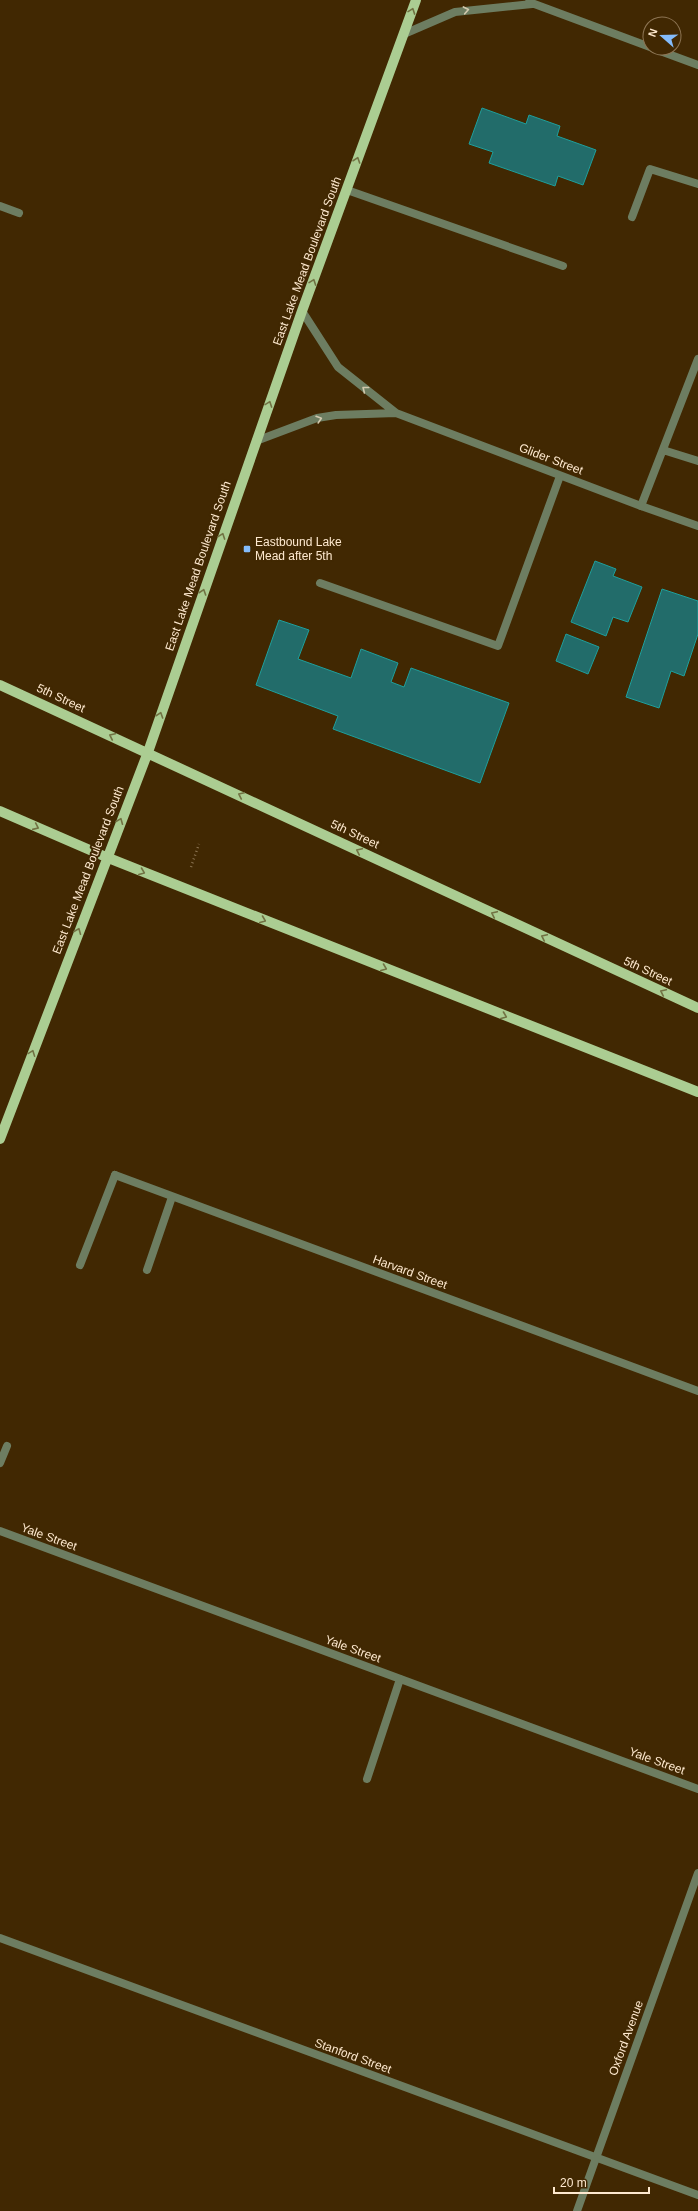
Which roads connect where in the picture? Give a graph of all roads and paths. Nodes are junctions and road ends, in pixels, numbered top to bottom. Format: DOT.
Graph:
graph roads {
  1 [pos="416,0"];
  2 [pos="530,2"];
  3 [pos="404,34"];
  4 [pos="642,45"];
  5 [pos="673,56"];
  6 [pos="698,65"];
  7 [pos="698,184"];
  8 [pos="347,190"];
  9 [pos="0,206"];
  10 [pos="19,213"];
  11 [pos="632,217"];
  12 [pos="563,266"];
  13 [pos="302,311"];
  14 [pos="698,359"];
  15 [pos="396,413"];
  16 [pos="256,441"];
  17 [pos="663,450"];
  18 [pos="698,461"];
  19 [pos="560,476"];
  20 [pos="641,506"];
  21 [pos="698,526"];
  22 [pos="320,583"];
  23 [pos="0,684"];
  24 [pos="148,752"];
  25 [pos="0,811"];
  26 [pos="199,844"];
  27 [pos="106,857"];
  28 [pos="190,872"];
  29 [pos="698,1008"];
  30 [pos="698,1092"];
  31 [pos="1,1135"];
  32 [pos="172,1197"];
  33 [pos="80,1265"];
  34 [pos="147,1270"];
  35 [pos="698,1391"];
  36 [pos="7,1446"];
  37 [pos="0,1462"];
  38 [pos="0,1531"];
  39 [pos="400,1679"];
  40 [pos="367,1779"];
  41 [pos="698,1789"];
  42 [pos="698,1873"];
  43 [pos="0,1938"];
  44 [pos="596,2158"];
  45 [pos="698,2195"];
  46 [pos="577,2211"];
  3 -- 1 [label="main road, East Lake Mead Boulevard South, one-way"];
  3 -- 2 [label="street, one-way"];
  2 -- 4 [label="street"];
  8 -- 3 [label="main road, East Lake Mead Boulevard South, one-way"];
  5 -- 6 [label="street"];
  7 -- 11 [label="street"];
  8 -- 12 [label="street"];
  13 -- 8 [label="main road, East Lake Mead Boulevard South, one-way"];
  9 -- 10 [label="street"];
  15 -- 13 [label="street, Glider Street, one-way"];
  16 -- 13 [label="main road, East Lake Mead Boulevard South, one-way"];
  14 -- 17 [label="street"];
  16 -- 15 [label="street, Glider Street, one-way"];
  15 -- 19 [label="street, Glider Street"];
  24 -- 16 [label="main road, East Lake Mead Boulevard South, one-way"];
  17 -- 18 [label="street"];
  17 -- 20 [label="street"];
  19 -- 20 [label="street, Glider Street"];
  19 -- 22 [label="street"];
  20 -- 21 [label="street, Glider Street"];
  24 -- 23 [label="main road, 5th Street, one-way"];
  27 -- 24 [label="main road, East Lake Mead Boulevard South, one-way"];
  29 -- 24 [label="main road, 5th Street, one-way"];
  25 -- 27 [label="main road, one-way"];
  26 -- 28 [label="path"];
  27 -- 30 [label="main road, one-way"];
  31 -- 27 [label="main road, East Lake Mead Boulevard South, one-way"];
  32 -- 33 [label="street, Harvard Street"];
  32 -- 34 [label="street"];
  32 -- 35 [label="street, Harvard Street"];
  36 -- 37 [label="street"];
  38 -- 39 [label="street, Yale Street"];
  39 -- 40 [label="street"];
  39 -- 41 [label="street, Yale Street"];
  42 -- 44 [label="street, Oxford Avenue"];
  43 -- 44 [label="street, Stanford Street"];
  44 -- 45 [label="street, Stanford Street"];
  44 -- 46 [label="street, Oxford Avenue"];
}
